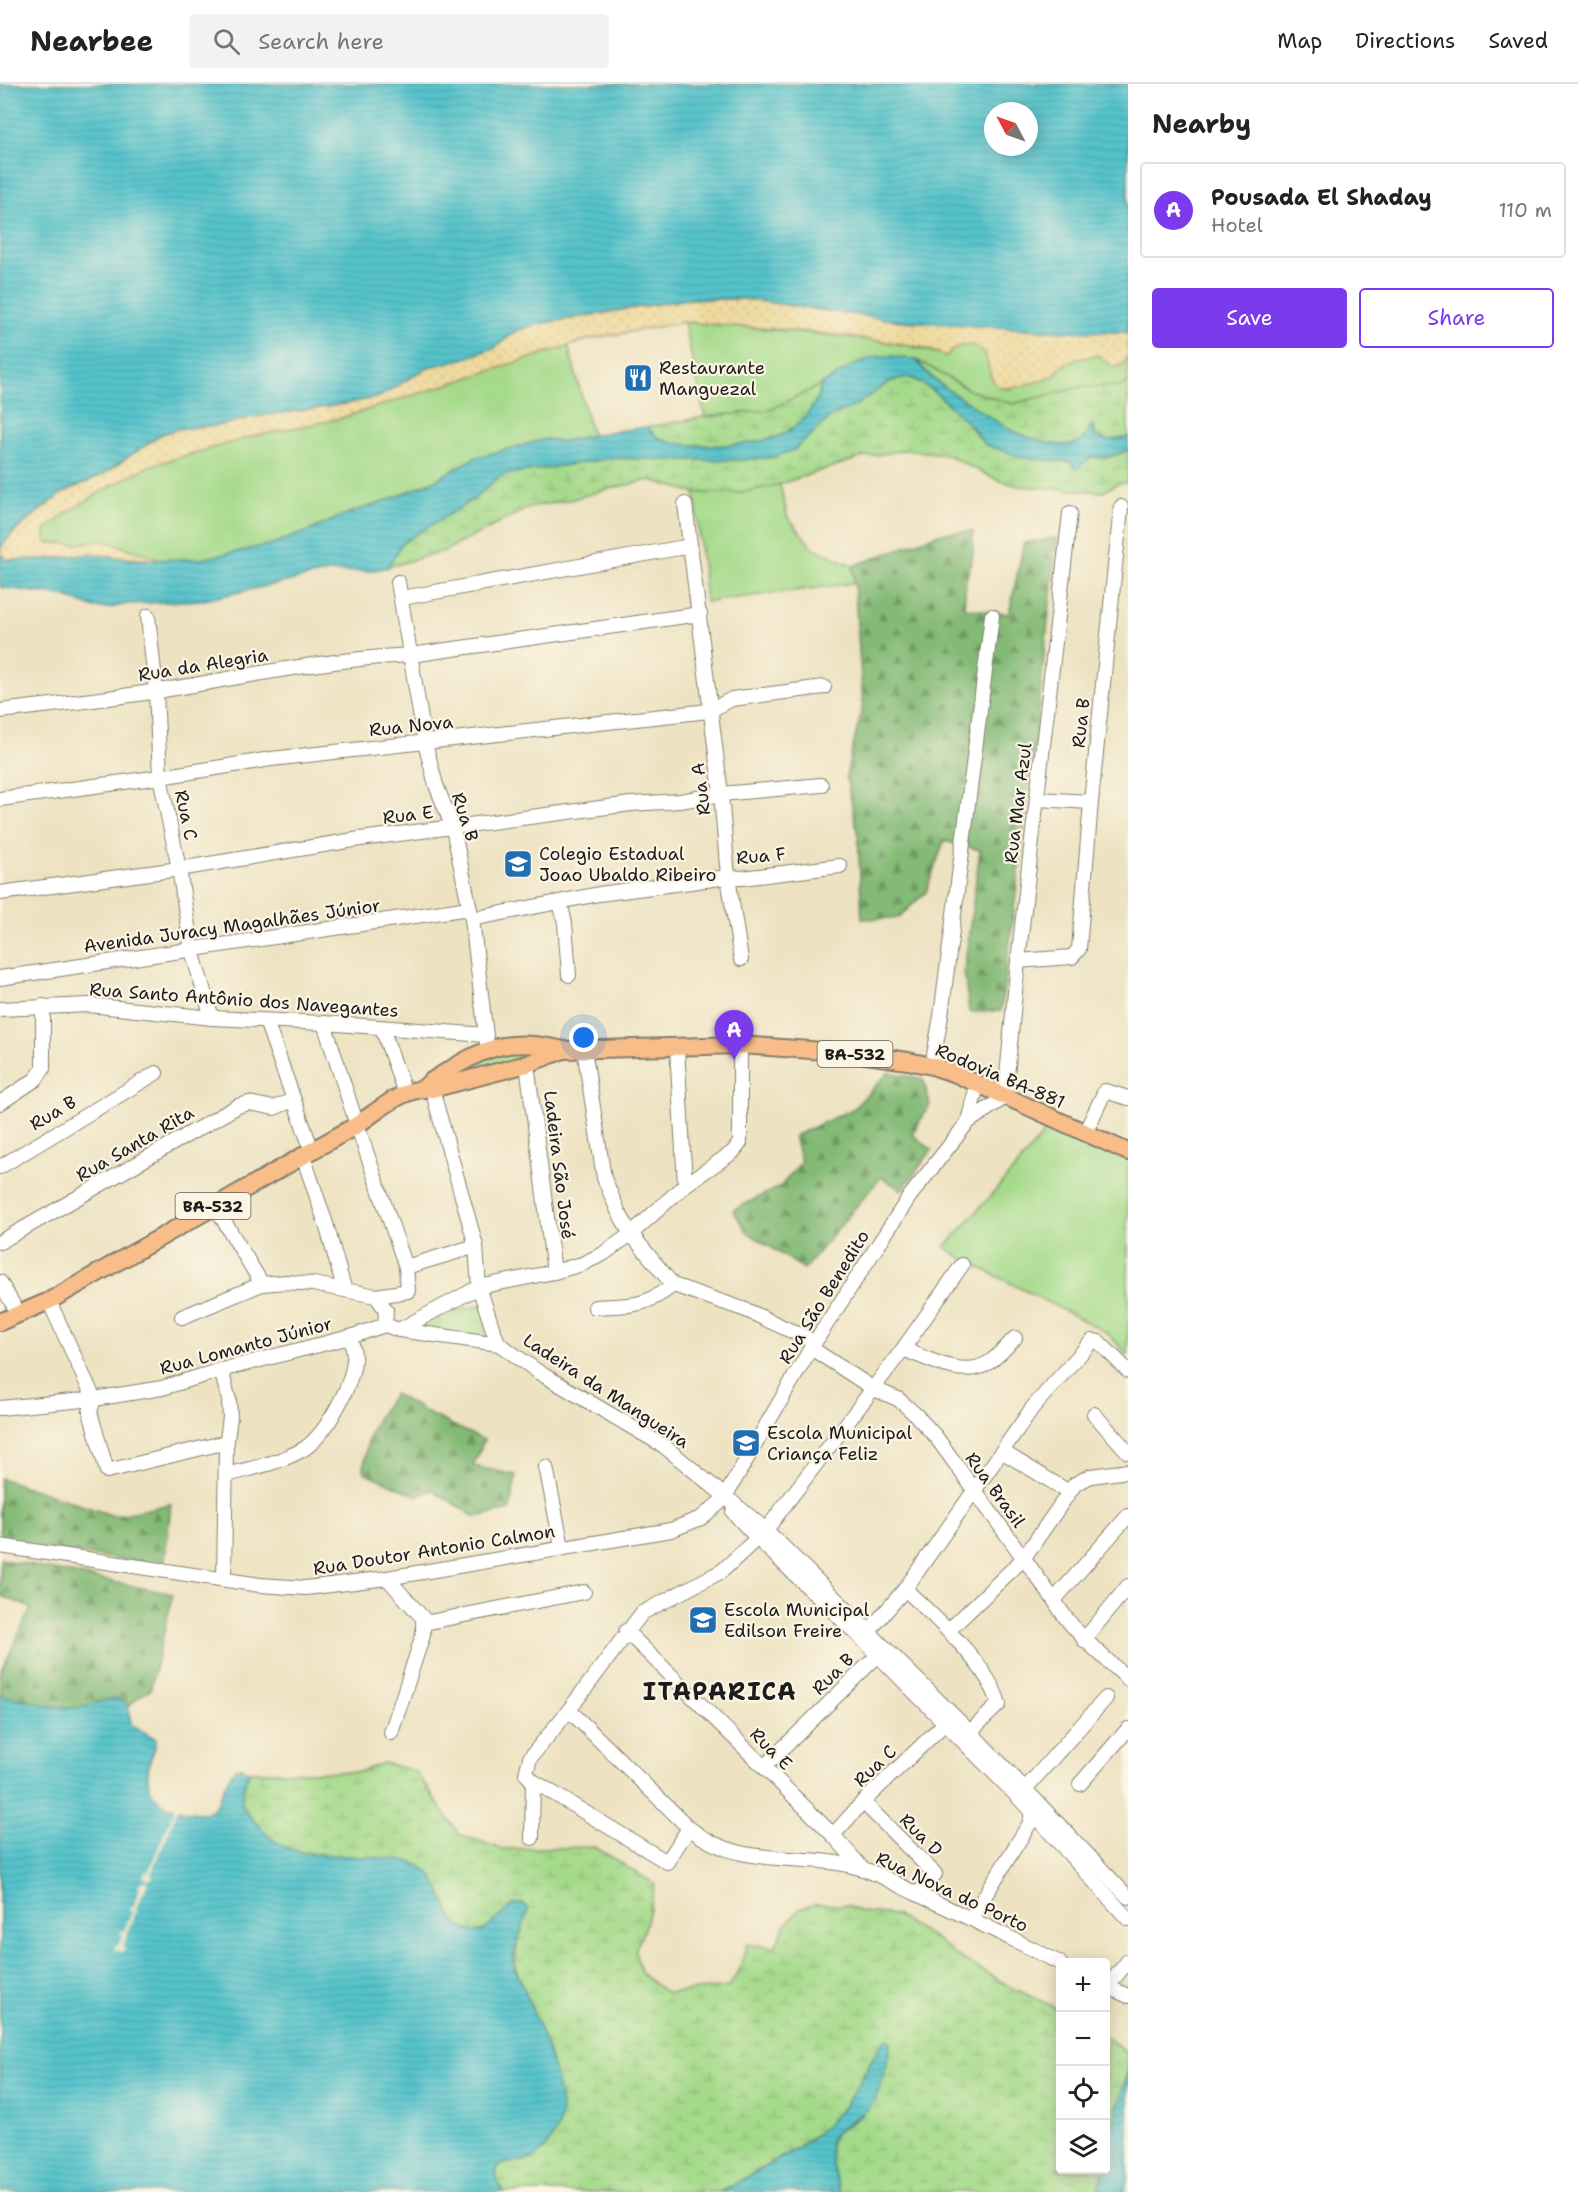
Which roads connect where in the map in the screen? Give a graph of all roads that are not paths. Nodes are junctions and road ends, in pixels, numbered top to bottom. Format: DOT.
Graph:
graph roads {
  1 [pos="685,504"];
  2 [pos="1121,507"];
  3 [pos="1070,513"];
  4 [pos="690,546"];
  5 [pos="398,582"];
  6 [pos="402,598"];
  7 [pos="700,614"];
  8 [pos="148,616"];
  9 [pos="992,616"];
  10 [pos="411,655"];
  11 [pos="824,687"];
  12 [pos="156,691"];
  13 [pos="0,711"];
  14 [pos="710,711"];
  15 [pos="425,743"];
  16 [pos="160,777"];
  17 [pos="821,785"];
  18 [pos="721,794"];
  19 [pos="0,799"];
  20 [pos="1037,799"];
  21 [pos="1091,802"];
  22 [pos="453,828"];
  23 [pos="840,866"];
  24 [pos="179,869"];
  25 [pos="728,877"];
  26 [pos="0,893"];
  27 [pos="560,902"];
  28 [pos="471,914"];
  29 [pos="192,951"];
  30 [pos="741,959"];
  31 [pos="1018,961"];
  32 [pos="569,975"];
  33 [pos="0,978"];
  34 [pos="43,1006"];
  35 [pos="0,1009"];
  36 [pos="212,1018"];
  37 [pos="266,1020"];
  38 [pos="324,1023"];
  39 [pos="382,1028"];
  40 [pos="486,1042"];
  41 [pos="740,1046"];
  42 [pos="677,1048"];
  43 [pos="584,1049"];
  44 [pos="564,1050"];
  45 [pos="527,1064"];
  46 [pos="932,1066"];
  47 [pos="156,1073"];
  48 [pos="977,1085"];
  49 [pos="429,1086"];
  50 [pos="405,1093"];
  51 [pos="1005,1097"];
  52 [pos="1128,1098"];
  53 [pos="293,1100"];
  54 [pos="0,1103"];
  55 [pos="968,1122"];
  56 [pos="357,1125"];
  57 [pos="1085,1133"];
  58 [pos="1128,1152"];
  59 [pos="308,1154"];
  60 [pos="0,1167"];
  61 [pos="685,1185"];
  62 [pos="215,1206"];
  63 [pos="631,1234"];
  64 [pos="0,1242"];
  65 [pos="476,1246"];
  66 [pos="962,1265"];
  67 [pos="406,1267"];
  68 [pos="554,1272"];
  69 [pos="0,1282"];
  70 [pos="262,1284"];
  71 [pos="673,1285"];
  72 [pos="479,1287"];
  73 [pos="344,1288"];
  74 [pos="376,1296"];
  75 [pos="49,1301"];
  76 [pos="595,1307"];
  77 [pos="18,1314"];
  78 [pos="182,1317"];
  79 [pos="0,1322"];
  80 [pos="385,1325"];
  81 [pos="399,1330"];
  82 [pos="350,1337"];
  83 [pos="1015,1338"];
  84 [pos="499,1344"];
  85 [pos="813,1345"];
  86 [pos="903,1349"];
  87 [pos="221,1370"];
  88 [pos="1128,1371"];
  89 [pos="874,1389"];
  90 [pos="94,1399"];
  91 [pos="0,1408"];
  92 [pos="1094,1414"];
  93 [pos="227,1442"];
  94 [pos="1003,1452"];
  95 [pos="1128,1452"];
  96 [pos="546,1467"];
  97 [pos="1128,1471"];
  98 [pos="227,1475"];
  99 [pos="1069,1492"];
  100 [pos="974,1493"];
  101 [pos="723,1497"];
  102 [pos="1128,1516"];
  103 [pos="762,1534"];
  104 [pos="0,1546"];
  105 [pos="562,1547"];
  106 [pos="1023,1559"];
  107 [pos="387,1578"];
  108 [pos="224,1579"];
  109 [pos="1128,1586"];
  110 [pos="905,1589"];
  111 [pos="584,1592"];
  112 [pos="1054,1600"];
  113 [pos="424,1623"];
  114 [pos="626,1631"];
  115 [pos="948,1631"];
  116 [pos="865,1635"];
  117 [pos="1084,1640"];
  118 [pos="877,1656"];
  119 [pos="1125,1670"];
  120 [pos="919,1689"];
  121 [pos="1106,1698"];
  122 [pos="570,1710"];
  123 [pos="944,1724"];
  124 [pos="1128,1729"];
  125 [pos="391,1733"];
  126 [pos="973,1741"];
  127 [pos="764,1767"];
  128 [pos="533,1781"];
  129 [pos="1080,1784"];
  130 [pos="1025,1789"];
  131 [pos="863,1802"];
  132 [pos="1035,1808"];
  133 [pos="689,1828"];
  134 [pos="1055,1829"];
  135 [pos="1023,1831"];
  136 [pos="531,1838"];
  137 [pos="837,1839"];
  138 [pos="827,1863"];
  139 [pos="863,1869"];
  140 [pos="918,1894"];
  141 [pos="1125,1900"];
  142 [pos="971,1918"];
  143 [pos="1128,1920"];
  144 [pos="1128,1961"];
  145 [pos="1056,1962"];
  146 [pos="1110,1982"];
  147 [pos="1110,1989"];
  148 [pos="1128,1996"];
  1 -- 4 [label="street, Rua A"];
  2 -- 21 [label="street, Rua B"];
  3 -- 20 [label="street, Rua Mar Azul"];
  4 -- 6 [label="street"];
  4 -- 7 [label="street, Rua A"];
  5 -- 6 [label="street, Rua B"];
  6 -- 10 [label="street, Rua B"];
  7 -- 10 [label="street"];
  7 -- 14 [label="street, Rua A"];
  8 -- 12 [label="street, Rua C"];
  9 -- 46 [label="street"];
  10 -- 12 [label="street, Rua da Alegria"];
  10 -- 15 [label="street, Rua B"];
  11 -- 14 [label="street, Rua Nova"];
  12 -- 13 [label="street, Rua da Alegria"];
  12 -- 16 [label="street, Rua C"];
  14 -- 15 [label="street, Rua Nova"];
  14 -- 18 [label="street, Rua A"];
  15 -- 16 [label="street, Rua Nova"];
  15 -- 22 [label="street, Rua B"];
  16 -- 19 [label="street, Rua Nova"];
  16 -- 24 [label="street, Rua C"];
  17 -- 18 [label="street, Rua E"];
  18 -- 22 [label="street, Rua E"];
  18 -- 25 [label="street, Rua A"];
  20 -- 21 [label="street"];
  20 -- 31 [label="street, Rua Mar Azul"];
  21 -- 31 [label="street, Rua B"];
  22 -- 24 [label="street, Rua E"];
  22 -- 28 [label="street, Rua B"];
  23 -- 25 [label="street, Rua F"];
  24 -- 26 [label="street, Rua E"];
  24 -- 29 [label="street, Rua C"];
  25 -- 27 [label="street, Rua F"];
  25 -- 30 [label="street, Rua A"];
  27 -- 28 [label="street, Rua F"];
  27 -- 32 [label="street"];
  28 -- 29 [label="street, Avenida Juracy Magalhães Júnior"];
  28 -- 40 [label="street, Rua B"];
  29 -- 33 [label="street, Avenida Juracy Magalhães Júnior"];
  29 -- 36 [label="street, Rua C"];
  31 -- 51 [label="street, Rua Mar Azul"];
  34 -- 35 [label="street, Rua Santo Antônio dos Navegantes"];
  34 -- 36 [label="street, Rua Santo Antônio dos Navegantes"];
  34 -- 54 [label="street"];
  36 -- 37 [label="street, Rua Santo Antônio dos Navegantes"];
  37 -- 38 [label="street, Rua Santo Antônio dos Navegantes"];
  37 -- 53 [label="street"];
  38 -- 39 [label="street, Rua Santo Antônio dos Navegantes"];
  38 -- 56 [label="street"];
  39 -- 40 [label="street, Rua Santo Antônio dos Navegantes"];
  39 -- 50 [label="street"];
  40 -- 44 [label="main road, BA-532"];
  40 -- 49 [label="main road, BA-532"];
  41 -- 42 [label="main road, Rodovia BA-881 / BA-532"];
  41 -- 46 [label="main road, Rodovia BA-881 / BA-532"];
  41 -- 61 [label="street"];
  42 -- 43 [label="main road, Rodovia BA-881 / BA-532"];
  42 -- 61 [label="street"];
  43 -- 44 [label="main road, Rodovia BA-881 / BA-532"];
  43 -- 63 [label="street"];
  44 -- 45 [label="main road, BA-532"];
  45 -- 49 [label="main road, BA-532"];
  45 -- 68 [label="street, Ladeira São José"];
  46 -- 48 [label="main road, Rodovia BA-881 / BA-532"];
  47 -- 60 [label="street, Rua B"];
  48 -- 51 [label="main road, Rodovia BA-881 / BA-532"];
  48 -- 55 [label="street, Rua São Benedito"];
  49 -- 50 [label="main road, BA-532"];
  49 -- 65 [label="street"];
  50 -- 56 [label="main road, BA-532"];
  51 -- 55 [label="street, Rua São Benedito"];
  51 -- 57 [label="main road, Rodovia BA-881 / BA-532"];
  52 -- 57 [label="street"];
  53 -- 59 [label="street"];
  53 -- 64 [label="street, Rua Santa Rita"];
  55 -- 85 [label="street, Rua São Benedito"];
  56 -- 59 [label="main road, BA-532"];
  56 -- 67 [label="street"];
  57 -- 58 [label="main road, Rodovia BA-881 / BA-532"];
  59 -- 62 [label="main road, BA-532"];
  59 -- 73 [label="street"];
  61 -- 63 [label="street"];
  62 -- 70 [label="street"];
  62 -- 75 [label="main road, BA-532"];
  63 -- 68 [label="street"];
  63 -- 71 [label="street"];
  65 -- 67 [label="street"];
  65 -- 72 [label="street"];
  66 -- 86 [label="street"];
  67 -- 74 [label="street"];
  68 -- 72 [label="street"];
  69 -- 77 [label="street"];
  70 -- 73 [label="street"];
  70 -- 78 [label="street"];
  71 -- 76 [label="street"];
  71 -- 85 [label="street, Rua Brasil"];
  72 -- 81 [label="street"];
  72 -- 84 [label="street"];
  73 -- 74 [label="street"];
  74 -- 80 [label="street"];
  75 -- 77 [label="main road, BA-532"];
  75 -- 90 [label="street"];
  77 -- 79 [label="main road, BA-532"];
  80 -- 81 [label="street"];
  80 -- 82 [label="street, Rua Lomanto Júnior"];
  81 -- 84 [label="street"];
  82 -- 87 [label="street, Rua Lomanto Júnior"];
  82 -- 98 [label="street"];
  83 -- 86 [label="street"];
  84 -- 101 [label="street, Ladeira da Mangueira"];
  85 -- 89 [label="street, Rua Brasil"];
  85 -- 101 [label="street, Rua São Benedito"];
  86 -- 89 [label="street"];
  87 -- 90 [label="street, Rua Lomanto Júnior"];
  87 -- 93 [label="street"];
  88 -- 94 [label="street"];
  89 -- 100 [label="street, Rua Brasil"];
  89 -- 103 [label="street"];
  90 -- 91 [label="street, Rua Lomanto Júnior"];
  90 -- 93 [label="street"];
  92 -- 95 [label="street"];
  93 -- 98 [label="street"];
  94 -- 99 [label="street"];
  94 -- 100 [label="street"];
  96 -- 105 [label="street"];
  97 -- 99 [label="street"];
  98 -- 108 [label="street"];
  99 -- 106 [label="street"];
  100 -- 106 [label="street, Rua Brasil"];
  100 -- 110 [label="street"];
  101 -- 103 [label="street, Ladeira da Mangueira"];
  101 -- 105 [label="street, Rua Doutor Antonio Calmon"];
  102 -- 112 [label="street"];
  103 -- 114 [label="street"];
  103 -- 116 [label="street, Ladeira da Mangueira"];
  104 -- 108 [label="street, Rua Doutor Antonio Calmon"];
  105 -- 107 [label="street, Rua Doutor Antonio Calmon"];
  106 -- 112 [label="street, Rua Brasil"];
  106 -- 115 [label="street"];
  107 -- 108 [label="street, Rua Doutor Antonio Calmon"];
  107 -- 113 [label="street"];
  109 -- 117 [label="street"];
  110 -- 115 [label="street"];
  110 -- 116 [label="street"];
  111 -- 113 [label="street"];
  112 -- 117 [label="street, Rua Brasil"];
  113 -- 125 [label="street"];
  114 -- 122 [label="street"];
  114 -- 127 [label="street, Rua E"];
  115 -- 126 [label="street"];
  116 -- 118 [label="street"];
  116 -- 120 [label="street"];
  117 -- 119 [label="street, Rua Brasil"];
  118 -- 120 [label="street"];
  118 -- 127 [label="street, Rua B"];
  120 -- 123 [label="street"];
  120 -- 126 [label="street"];
  121 -- 130 [label="street"];
  122 -- 128 [label="street"];
  122 -- 133 [label="street, Rua Nova do Porto"];
  123 -- 126 [label="street"];
  123 -- 131 [label="street, Rua C"];
  124 -- 129 [label="street"];
  126 -- 130 [label="street"];
  126 -- 132 [label="street"];
  127 -- 137 [label="street, Rua E"];
  128 -- 133 [label="street"];
  128 -- 136 [label="street"];
  130 -- 132 [label="street"];
  131 -- 137 [label="street, Rua C"];
  131 -- 140 [label="street, Rua D"];
  132 -- 134 [label="street"];
  132 -- 135 [label="street"];
  133 -- 138 [label="street, Rua Nova do Porto"];
  134 -- 135 [label="street"];
  134 -- 141 [label="street"];
  135 -- 142 [label="street"];
  137 -- 138 [label="street, Rua C"];
  137 -- 139 [label="street, Rua E"];
  138 -- 139 [label="street, Rua Nova do Porto"];
  139 -- 140 [label="street, Rua Nova do Porto"];
  140 -- 142 [label="street, Rua Nova do Porto"];
  141 -- 143 [label="street"];
  142 -- 145 [label="street, Rua Nova do Porto"];
  144 -- 146 [label="street"];
  147 -- 148 [label="street"];
}
